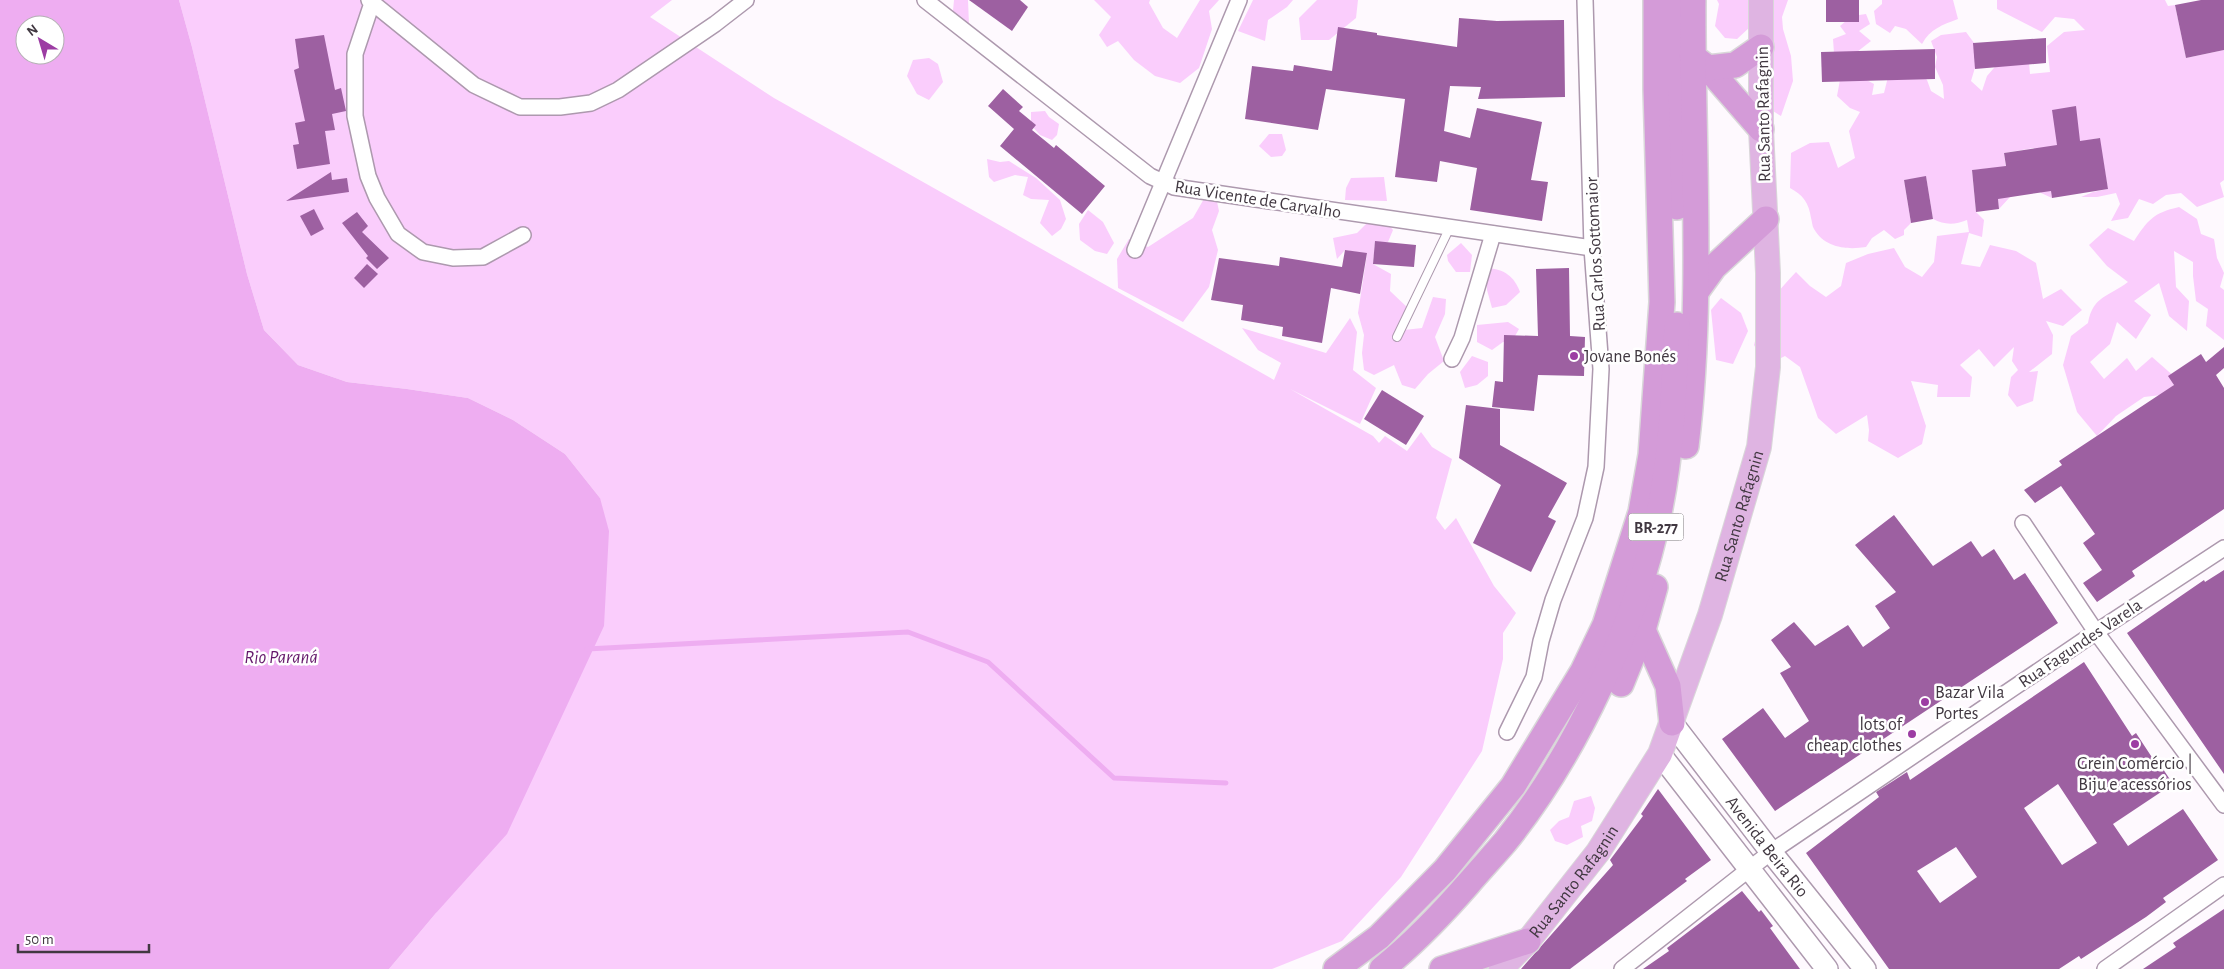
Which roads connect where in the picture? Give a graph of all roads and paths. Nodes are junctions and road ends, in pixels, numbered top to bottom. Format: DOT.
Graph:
graph roads {
  1 [pos="746,0"];
  2 [pos="925,0"];
  3 [pos="1239,0"];
  4 [pos="1585,0"];
  5 [pos="1656,0"];
  6 [pos="1672,0"];
  7 [pos="1693,0"];
  8 [pos="1761,0"];
  9 [pos="370,2"];
  10 [pos="1761,47"];
  11 [pos="1700,62"];
  12 [pos="1761,129"];
  13 [pos="1164,183"];
  14 [pos="1766,219"];
  15 [pos="1450,228"];
  16 [pos="1493,234"];
  17 [pos="522,235"];
  18 [pos="1592,248"];
  19 [pos="1135,250"];
  20 [pos="1696,292"];
  21 [pos="1397,337"];
  22 [pos="1452,358"];
  23 [pos="2023,523"];
  24 [pos="2224,548"];
  25 [pos="1643,630"];
  26 [pos="2096,632"];
  27 [pos="1672,723"];
  28 [pos="1506,732"];
  29 [pos="1660,754"];
  30 [pos="2224,805"];
  31 [pos="1771,852"];
  32 [pos="1750,870"];
  33 [pos="2224,885"];
  34 [pos="1528,941"];
  35 [pos="1336,969"];
  36 [pos="1382,969"];
  37 [pos="1405,969"];
  38 [pos="1442,969"];
  39 [pos="1501,969"];
  40 [pos="1622,969"];
  41 [pos="1827,969"];
  42 [pos="1865,969"];
  43 [pos="2105,969"];
  1 -- 9 [label="street"];
  2 -- 13 [label="street, Rua Vicente de Carvalho"];
  3 -- 13 [label="street"];
  4 -- 18 [label="street, Rua Carlos Sottomaior"];
  5 -- 35 [label="highway"];
  6 -- 36 [label="highway, BR-277"];
  7 -- 11 [label="highway, BR-277"];
  8 -- 10 [label="main road, Rua Santo Rafagnin"];
  9 -- 17 [label="street"];
  10 -- 11 [label="highway"];
  10 -- 12 [label="main road, Rua Santo Rafagnin"];
  11 -- 12 [label="highway"];
  11 -- 20 [label="highway, BR-277"];
  12 -- 14 [label="main road, Rua Santo Rafagnin"];
  13 -- 15 [label="street, Rua Vicente de Carvalho"];
  13 -- 19 [label="street"];
  14 -- 20 [label="highway"];
  14 -- 27 [label="main road, Rua Santo Rafagnin"];
  15 -- 16 [label="street, Rua Vicente de Carvalho"];
  15 -- 21 [label="lane"];
  16 -- 18 [label="street, Rua Vicente de Carvalho"];
  16 -- 22 [label="street"];
  18 -- 28 [label="street, Rua Carlos Sottomaior"];
  20 -- 25 [label="highway, BR-277"];
  23 -- 26 [label="street"];
  24 -- 26 [label="street, Rua Fagundes Varela"];
  25 -- 27 [label="highway"];
  25 -- 37 [label="highway, BR-277"];
  26 -- 30 [label="street"];
  26 -- 31 [label="street, Rua Fagundes Varela"];
  27 -- 29 [label="main road, Rua Santo Rafagnin"];
  27 -- 31 [label="main road, Avenida Beira Rio"];
  29 -- 32 [label="main road, Avenida Beira Rio"];
  29 -- 34 [label="main road, Rua Santo Rafagnin"];
  31 -- 32 [label="street, Rua Fagundes Varela"];
  31 -- 42 [label="main road, Avenida Beira Rio"];
  32 -- 40 [label="street, Rua Fagundes Varela"];
  32 -- 41 [label="main road, Avenida Beira Rio"];
  33 -- 43 [label="street"];
  34 -- 38 [label="highway"];
  34 -- 39 [label="main road, Rua Santo Rafagnin"];
}
